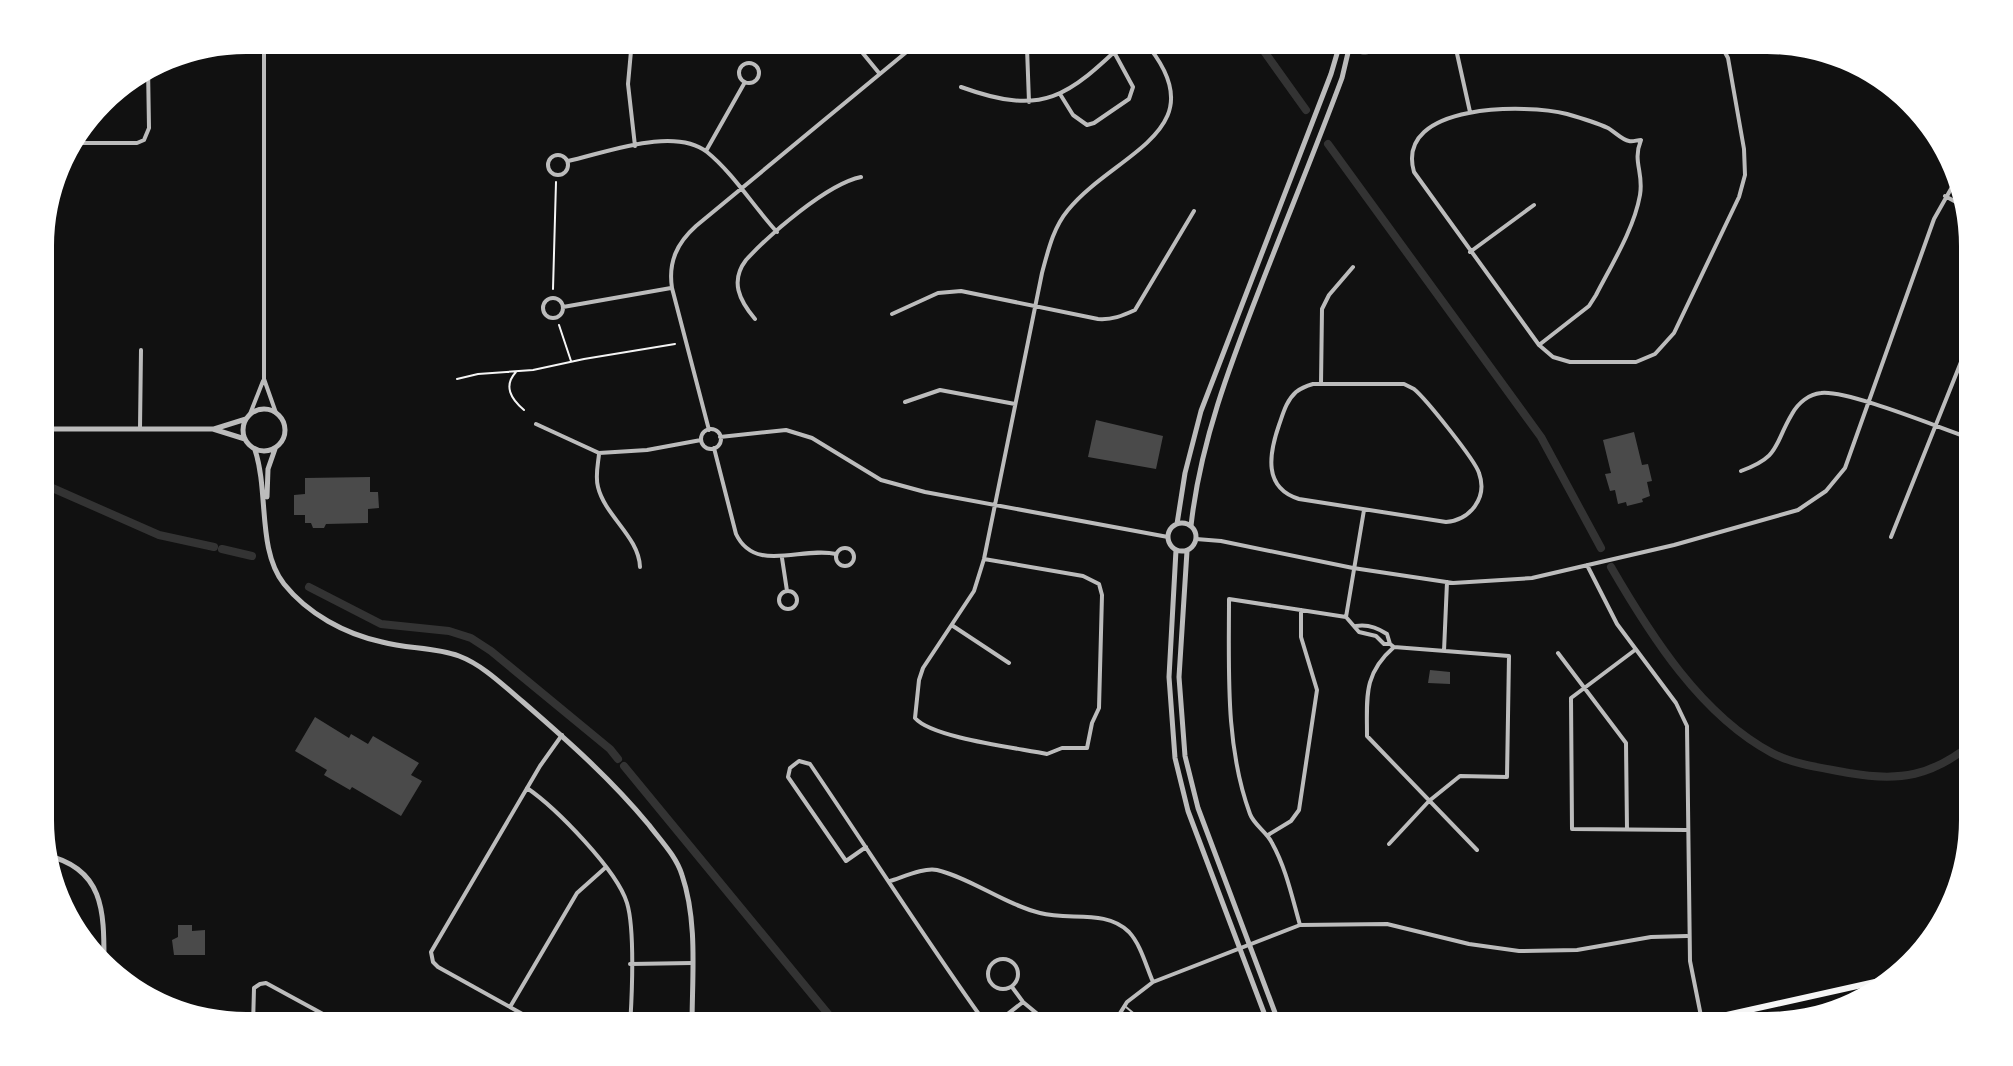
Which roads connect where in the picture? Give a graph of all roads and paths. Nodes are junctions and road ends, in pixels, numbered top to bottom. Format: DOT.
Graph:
graph roads {
  1 [pos="264,54"];
  2 [pos="631,54"];
  3 [pos="863,54"];
  4 [pos="903,54"];
  5 [pos="1027,54"];
  6 [pos="1111,54"];
  7 [pos="1115,54"];
  8 [pos="1154,54"];
  9 [pos="1337,54"];
  10 [pos="1348,54"];
  11 [pos="1457,54"];
  12 [pos="1726,54"];
  13 [pos="879,73"];
  14 [pos="148,81"];
  15 [pos="745,82"];
  16 [pos="961,87"];
  17 [pos="1060,94"];
  18 [pos="1029,102"];
  19 [pos="1470,112"];
  20 [pos="84,143"];
  21 [pos="635,146"];
  22 [pos="706,151"];
  23 [pos="568,161"];
  24 [pos="861,177"];
  25 [pos="556,182"];
  26 [pos="740,189"];
  27 [pos="1950,189"];
  28 [pos="1945,196"];
  29 [pos="1953,200"];
  30 [pos="1534,205"];
  31 [pos="1194,211"];
  32 [pos="777,232"];
  33 [pos="1470,252"];
  34 [pos="1353,267"];
  35 [pos="672,288"];
  36 [pos="553,289"];
  37 [pos="1035,306"];
  38 [pos="563,307"];
  39 [pos="892,314"];
  40 [pos="755,319"];
  41 [pos="559,325"];
  42 [pos="675,344"];
  43 [pos="1539,345"];
  44 [pos="141,350"];
  45 [pos="571,362"];
  46 [pos="1959,368"];
  47 [pos="517,371"];
  48 [pos="264,379"];
  49 [pos="457,379"];
  50 [pos="1321,384"];
  51 [pos="905,402"];
  52 [pos="1867,403"];
  53 [pos="1015,404"];
  54 [pos="524,410"];
  55 [pos="276,413"];
  56 [pos="248,416"];
  57 [pos="536,424"];
  58 [pos="1937,427"];
  59 [pos="140,428"];
  60 [pos="54,429"];
  61 [pos="213,429"];
  62 [pos="709,430"];
  63 [pos="1959,436"];
  64 [pos="720,437"];
  65 [pos="245,439"];
  66 [pos="701,440"];
  67 [pos="276,448"];
  68 [pos="714,448"];
  69 [pos="255,450"];
  70 [pos="599,453"];
  71 [pos="1741,471"];
  72 [pos="994,505"];
  73 [pos="266,506"];
  74 [pos="1364,510"];
  75 [pos="1177,524"];
  76 [pos="1191,526"];
  77 [pos="1168,537"];
  78 [pos="1891,537"];
  79 [pos="1196,539"];
  80 [pos="1176,550"];
  81 [pos="1187,551"];
  82 [pos="836,554"];
  83 [pos="782,557"];
  84 [pos="984,559"];
  85 [pos="1587,565"];
  86 [pos="640,567"];
  87 [pos="1353,568"];
  88 [pos="1447,582"];
  89 [pos="787,591"];
  90 [pos="1301,610"];
  91 [pos="1346,617"];
  92 [pos="953,626"];
  93 [pos="1392,646"];
  94 [pos="1635,650"];
  95 [pos="1444,651"];
  96 [pos="1558,653"];
  97 [pos="1009,663"];
  98 [pos="1584,688"];
  99 [pos="562,735"];
  100 [pos="527,788"];
  101 [pos="1429,801"];
  102 [pos="1627,829"];
  103 [pos="1686,830"];
  104 [pos="1268,835"];
  105 [pos="1389,844"];
  106 [pos="866,847"];
  107 [pos="1477,850"];
  108 [pos="59,859"];
  109 [pos="605,868"];
  110 [pos="889,881"];
  111 [pos="1300,925"];
  112 [pos="1687,936"];
  113 [pos="1250,946"];
  114 [pos="104,949"];
  115 [pos="1240,950"];
  116 [pos="692,963"];
  117 [pos="630,964"];
  118 [pos="1153,982"];
  119 [pos="1866,984"];
  120 [pos="1012,987"];
  121 [pos="1023,1002"];
  122 [pos="1125,1006"];
  123 [pos="510,1007"];
  124 [pos="253,1012"];
  125 [pos="319,1012"];
  126 [pos="519,1012"];
  127 [pos="630,1012"];
  128 [pos="692,1012"];
  129 [pos="978,1012"];
  130 [pos="1013,1012"];
  131 [pos="1035,1012"];
  132 [pos="1121,1012"];
  133 [pos="1132,1012"];
  134 [pos="1264,1012"];
  135 [pos="1275,1012"];
  136 [pos="1700,1012"];
  137 [pos="1749,1012"];
  1 -- 48 [label="street"];
  2 -- 21 [label="street"];
  3 -- 13 [label="street"];
  4 -- 13 [label="street"];
  5 -- 18 [label="street"];
  6 -- 17 [label="street"];
  7 -- 17 [label="street"];
  8 -- 37 [label="street"];
  9 -- 75 [label="street"];
  10 -- 76 [label="street"];
  11 -- 19 [label="street"];
  12 -- 43 [label="street"];
  13 -- 26 [label="street"];
  14 -- 20 [label="street"];
  15 -- 15 [label="street"];
  15 -- 22 [label="street"];
  16 -- 18 [label="street"];
  17 -- 18 [label="street"];
  19 -- 33 [label="street"];
  19 -- 43 [label="street"];
  21 -- 22 [label="street"];
  21 -- 23 [label="street"];
  22 -- 26 [label="street"];
  23 -- 23 [label="street"];
  24 -- 32 [label="street"];
  25 -- 36 [label="path"];
  26 -- 32 [label="street"];
  26 -- 35 [label="street"];
  27 -- 28 [label="street"];
  28 -- 29 [label="street"];
  28 -- 52 [label="street"];
  30 -- 33 [label="street"];
  31 -- 37 [label="street"];
  32 -- 40 [label="street"];
  33 -- 43 [label="street"];
  34 -- 50 [label="street"];
  35 -- 38 [label="street"];
  35 -- 62 [label="street"];
  37 -- 39 [label="street"];
  37 -- 53 [label="street"];
  38 -- 38 [label="street"];
  41 -- 45 [label="path"];
  42 -- 45 [label="path"];
  44 -- 59 [label="street"];
  45 -- 47 [label="path"];
  46 -- 58 [label="street"];
  47 -- 49 [label="path"];
  47 -- 54 [label="path"];
  48 -- 55 [label="street"];
  48 -- 56 [label="street"];
  50 -- 74 [label="street"];
  50 -- 74 [label="street"];
  51 -- 53 [label="street"];
  52 -- 58 [label="street"];
  52 -- 71 [label="street"];
  52 -- 85 [label="street"];
  53 -- 72 [label="street"];
  55 -- 56 [label="street"];
  55 -- 67 [label="street"];
  56 -- 61 [label="street"];
  56 -- 65 [label="street"];
  57 -- 70 [label="street"];
  58 -- 63 [label="street"];
  58 -- 78 [label="street"];
  59 -- 60 [label="street"];
  59 -- 61 [label="street"];
  61 -- 65 [label="street"];
  62 -- 64 [label="street"];
  62 -- 66 [label="street"];
  64 -- 68 [label="street"];
  64 -- 72 [label="street"];
  65 -- 69 [label="street"];
  66 -- 68 [label="street"];
  66 -- 70 [label="street"];
  67 -- 69 [label="street"];
  67 -- 73 [label="street"];
  68 -- 83 [label="street"];
  69 -- 73 [label="street"];
  70 -- 86 [label="street"];
  72 -- 77 [label="street"];
  72 -- 84 [label="street"];
  73 -- 99 [label="street"];
  74 -- 87 [label="street"];
  75 -- 76 [label="street"];
  75 -- 77 [label="street"];
  76 -- 79 [label="street"];
  77 -- 80 [label="street"];
  79 -- 81 [label="street"];
  79 -- 87 [label="street"];
  80 -- 81 [label="street"];
  80 -- 115 [label="street"];
  81 -- 113 [label="street"];
  82 -- 82 [label="street"];
  82 -- 83 [label="street"];
  83 -- 89 [label="street"];
  84 -- 92 [label="street"];
  84 -- 92 [label="street"];
  85 -- 88 [label="street"];
  85 -- 94 [label="street"];
  87 -- 88 [label="street"];
  87 -- 91 [label="street"];
  88 -- 95 [label="street"];
  89 -- 89 [label="street"];
  90 -- 91 [label="street"];
  90 -- 104 [label="street"];
  90 -- 104 [label="street"];
  91 -- 93 [label="street"];
  92 -- 97 [label="street"];
  93 -- 95 [label="street"];
  93 -- 101 [label="street"];
  94 -- 98 [label="street"];
  94 -- 136 [label="street"];
  95 -- 101 [label="street"];
  96 -- 98 [label="street"];
  98 -- 102 [label="street"];
  98 -- 102 [label="street"];
  99 -- 100 [label="street"];
  99 -- 116 [label="street"];
  100 -- 109 [label="street"];
  100 -- 123 [label="street"];
  101 -- 105 [label="street"];
  101 -- 107 [label="street"];
  102 -- 103 [label="street"];
  104 -- 111 [label="street"];
  106 -- 106 [label="street"];
  106 -- 110 [label="street"];
  108 -- 114 [label="street"];
  109 -- 117 [label="street"];
  109 -- 123 [label="street"];
  110 -- 118 [label="street"];
  110 -- 129 [label="street"];
  111 -- 112 [label="street"];
  111 -- 113 [label="street"];
  113 -- 115 [label="street"];
  113 -- 135 [label="street"];
  115 -- 118 [label="street"];
  115 -- 134 [label="street"];
  116 -- 117 [label="street"];
  116 -- 128 [label="street"];
  117 -- 127 [label="street"];
  118 -- 122 [label="street"];
  119 -- 137 [label="main road"];
  120 -- 120 [label="street"];
  120 -- 121 [label="street"];
  121 -- 130 [label="street"];
  121 -- 131 [label="street"];
  122 -- 132 [label="street"];
  122 -- 133 [label="lane"];
  123 -- 126 [label="street"];
  124 -- 125 [label="street"];
}
